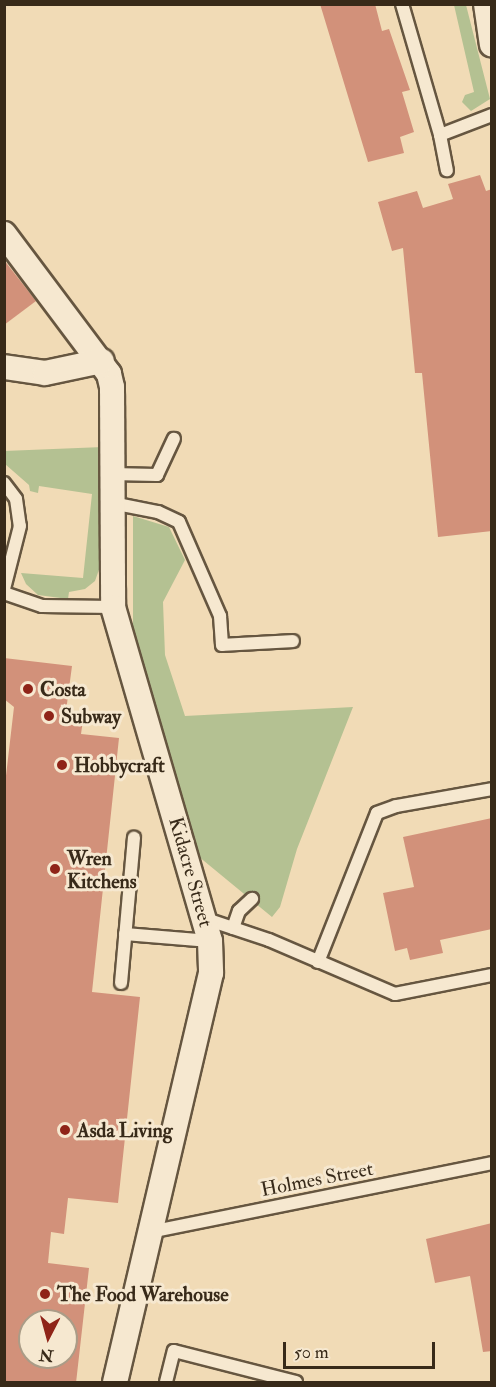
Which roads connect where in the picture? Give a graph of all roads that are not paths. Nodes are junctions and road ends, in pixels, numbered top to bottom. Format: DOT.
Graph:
graph roads {
  1 [pos="402,4"];
  2 [pos="486,4"];
  3 [pos="492,45"];
  4 [pos="492,115"];
  5 [pos="440,135"];
  6 [pos="447,170"];
  7 [pos="4,234"];
  8 [pos="102,361"];
  9 [pos="4,367"];
  10 [pos="174,439"];
  11 [pos="112,474"];
  12 [pos="4,483"];
  13 [pos="112,504"];
  14 [pos="4,591"];
  15 [pos="113,607"];
  16 [pos="293,641"];
  17 [pos="492,789"];
  18 [pos="134,838"];
  19 [pos="252,899"];
  20 [pos="233,928"];
  21 [pos="208,930"];
  22 [pos="125,934"];
  23 [pos="318,962"];
  24 [pos="492,975"];
  25 [pos="121,983"];
  26 [pos="492,1163"];
  27 [pos="150,1232"];
  28 [pos="114,1383"];
  29 [pos="166,1383"];
  30 [pos="296,1383"];
  1 -- 5 [label="lane"];
  2 -- 3 [label="street"];
  4 -- 5 [label="lane"];
  5 -- 6 [label="lane"];
  7 -- 8 [label="street, Kidacre Street"];
  8 -- 9 [label="street"];
  8 -- 11 [label="street, Kidacre Street"];
  10 -- 11 [label="lane"];
  11 -- 13 [label="street, Kidacre Street"];
  12 -- 14 [label="lane"];
  13 -- 15 [label="street, Kidacre Street"];
  13 -- 16 [label="lane"];
  14 -- 15 [label="lane"];
  15 -- 21 [label="street, Kidacre Street"];
  17 -- 23 [label="lane"];
  18 -- 22 [label="lane"];
  19 -- 20 [label="lane"];
  20 -- 21 [label="lane"];
  20 -- 23 [label="lane"];
  21 -- 22 [label="lane"];
  21 -- 27 [label="street, Kidacre Street"];
  22 -- 25 [label="lane"];
  23 -- 24 [label="lane"];
  26 -- 27 [label="lane, Holmes Street"];
  27 -- 28 [label="street, Kidacre Street"];
  29 -- 30 [label="lane"];
}
